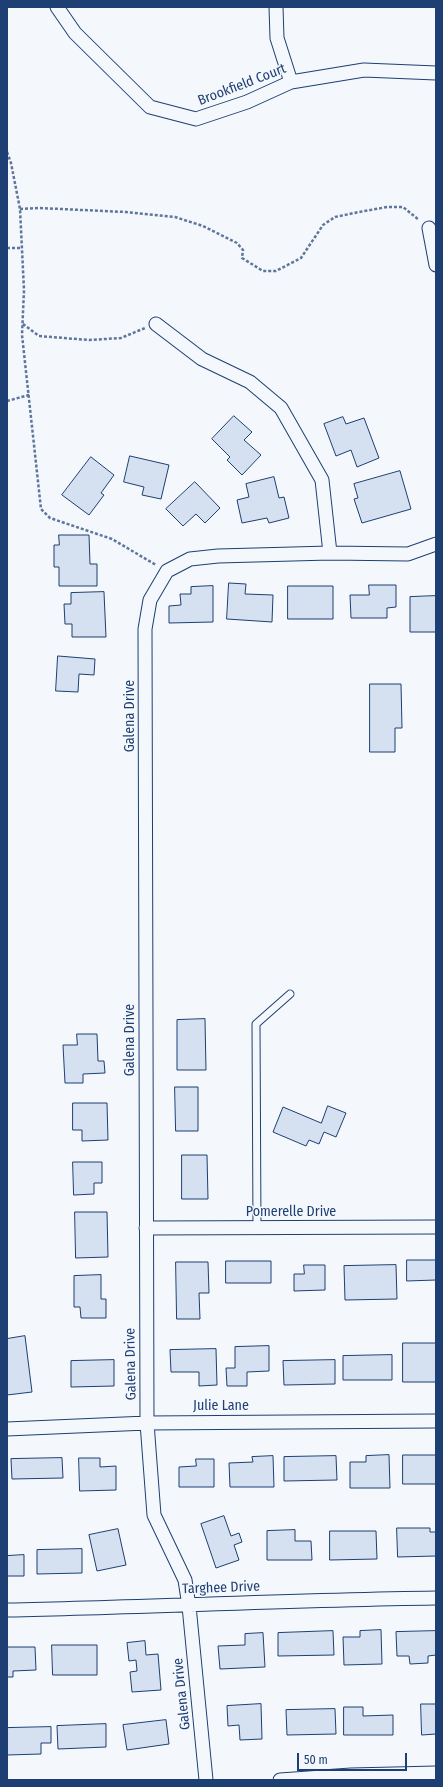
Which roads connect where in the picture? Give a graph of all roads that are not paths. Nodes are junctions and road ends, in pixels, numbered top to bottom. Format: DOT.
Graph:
graph roads {
  1 [pos="57,7"];
  2 [pos="276,7"];
  3 [pos="436,73"];
  4 [pos="291,82"];
  5 [pos="429,228"];
  6 [pos="436,265"];
  7 [pos="156,324"];
  8 [pos="436,544"];
  9 [pos="330,553"];
  10 [pos="290,994"];
  11 [pos="436,1227"];
  12 [pos="146,1228"];
  13 [pos="257,1229"];
  14 [pos="436,1421"];
  15 [pos="148,1423"];
  16 [pos="7,1429"];
  17 [pos="436,1598"];
  18 [pos="189,1606"];
  19 [pos="7,1610"];
  20 [pos="436,1773"];
  21 [pos="206,1780"];
  22 [pos="280,1780"];
  1 -- 4 [label="street, Brookfield Court"];
  2 -- 4 [label="street"];
  3 -- 4 [label="street, Brookfield Court"];
  5 -- 6 [label="street"];
  7 -- 9 [label="street"];
  8 -- 9 [label="street"];
  9 -- 12 [label="street, Galena Drive"];
  10 -- 13 [label="lane"];
  11 -- 13 [label="street, Pomerelle Drive"];
  12 -- 13 [label="street, Pomerelle Drive"];
  12 -- 15 [label="street, Galena Drive"];
  14 -- 15 [label="street, Julie Lane"];
  15 -- 16 [label="street, Julie Lane"];
  15 -- 18 [label="street, Galena Drive"];
  17 -- 18 [label="street, Targhee Drive"];
  18 -- 19 [label="street, Targhee Drive"];
  18 -- 21 [label="street, Galena Drive"];
  20 -- 22 [label="street"];
}
